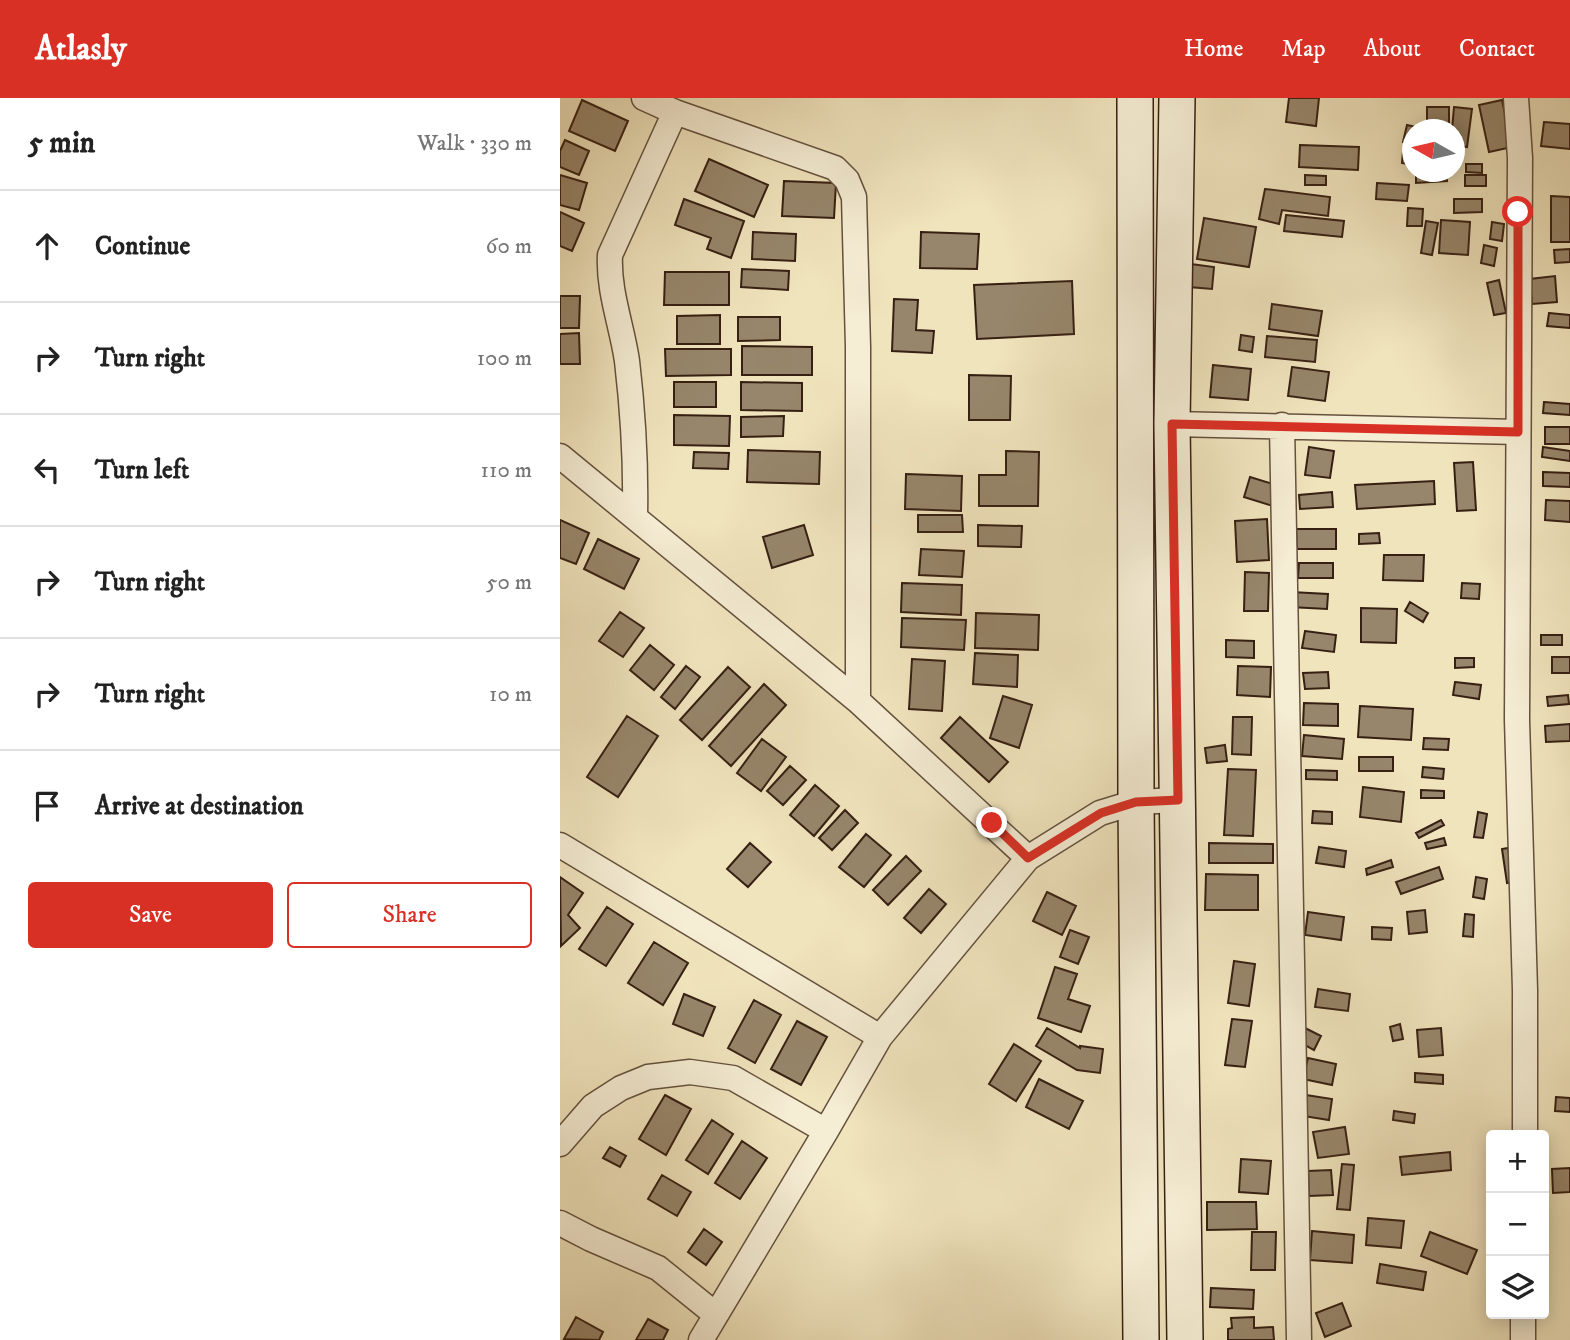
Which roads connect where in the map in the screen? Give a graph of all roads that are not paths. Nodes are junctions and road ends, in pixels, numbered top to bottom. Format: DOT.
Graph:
graph roads {
  1 [pos="644,98"];
  2 [pos="1135,98"];
  3 [pos="1177,98"];
  4 [pos="1516,98"];
  5 [pos="675,112"];
  6 [pos="1172,424"];
  7 [pos="1282,425"];
  8 [pos="1518,432"];
  9 [pos="560,456"];
  10 [pos="635,516"];
  11 [pos="858,701"];
  12 [pos="1178,800"];
  13 [pos="1136,802"];
  14 [pos="560,845"];
  15 [pos="1028,858"];
  16 [pos="880,1037"];
  17 [pos="1525,1130"];
  18 [pos="826,1131"];
  19 [pos="560,1144"];
  20 [pos="560,1223"];
  21 [pos="715,1314"];
  22 [pos="1523,1319"];
  23 [pos="701,1340"];
  24 [pos="1141,1340"];
  25 [pos="1185,1340"];
  26 [pos="1299,1340"];
  27 [pos="1522,1340"];
  1 -- 5 [label="street"];
  2 -- 13 [label="street"];
  3 -- 6 [label="street"];
  4 -- 8 [label="street"];
  5 -- 10 [label="street"];
  5 -- 11 [label="street"];
  6 -- 7 [label="street"];
  6 -- 12 [label="street"];
  7 -- 8 [label="street"];
  7 -- 26 [label="street"];
  8 -- 17 [label="street"];
  9 -- 10 [label="street"];
  10 -- 11 [label="street"];
  11 -- 15 [label="street"];
  12 -- 13 [label="street"];
  12 -- 25 [label="street"];
  13 -- 15 [label="street"];
  13 -- 24 [label="street"];
  14 -- 16 [label="street"];
  15 -- 16 [label="street"];
  16 -- 18 [label="street"];
  18 -- 19 [label="street"];
  18 -- 21 [label="street"];
  20 -- 21 [label="street"];
  21 -- 23 [label="street"];
  22 -- 27 [label="street"];
}
